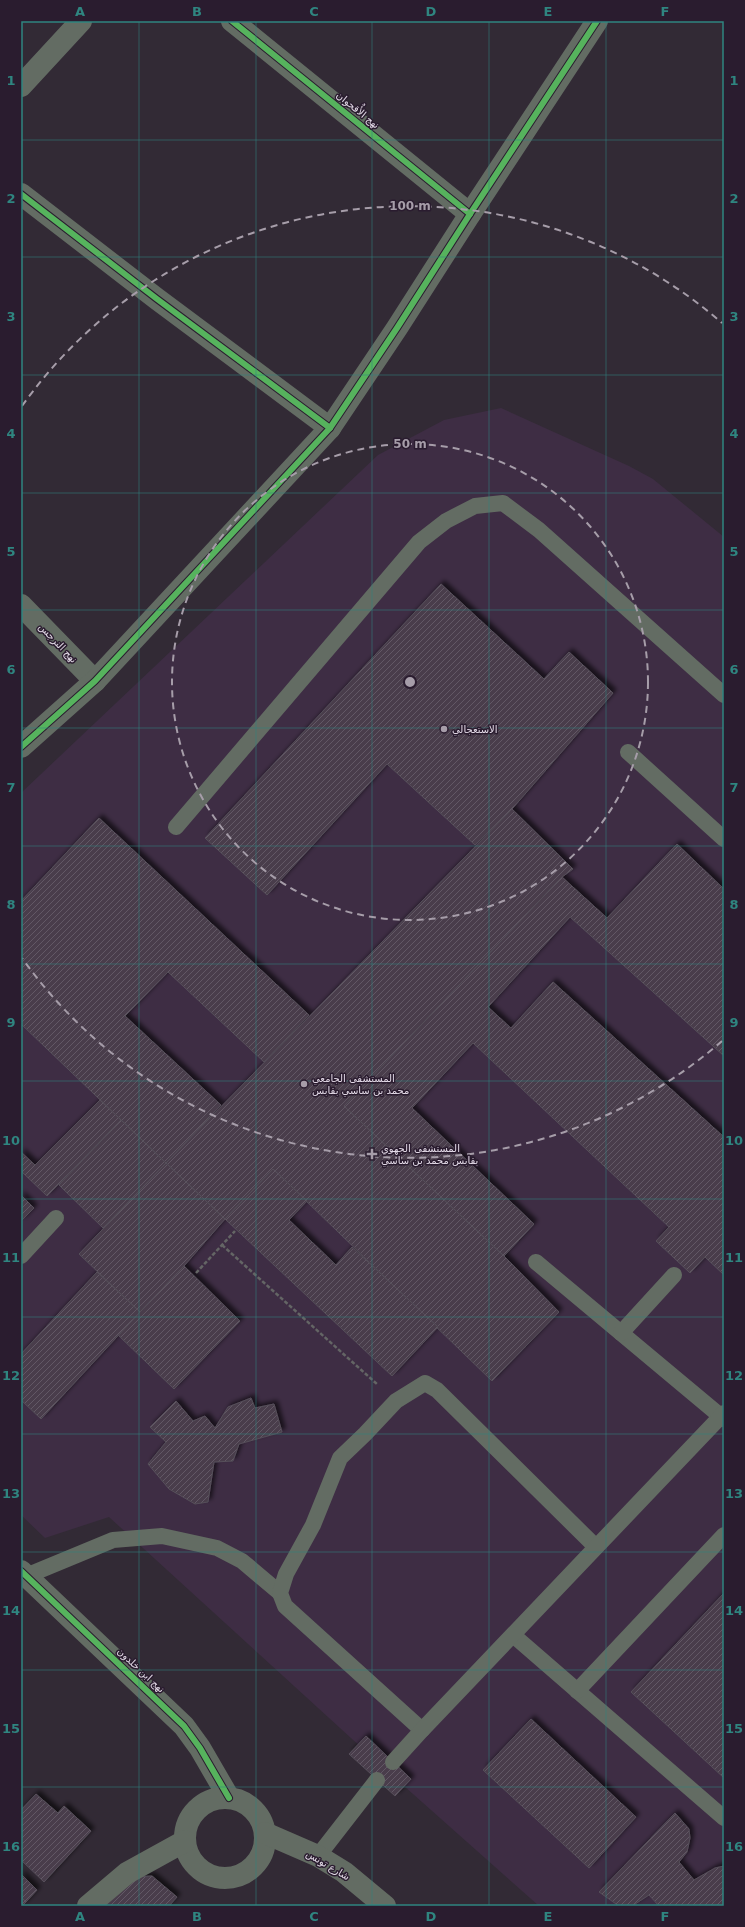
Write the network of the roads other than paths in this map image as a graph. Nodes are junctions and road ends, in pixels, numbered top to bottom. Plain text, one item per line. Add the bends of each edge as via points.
1 (81, 21) edge
2 (232, 21) edge
3 (598, 21) edge
4 (21, 86) edge
5 (21, 194) edge
6 (470, 214) junction
7 (330, 428) junction
8 (21, 606) edge
9 (95, 681) junction
10 (724, 695) edge
11 (21, 747) edge
12 (628, 752) dead end
13 (176, 827) dead end
14 (724, 839) edge
15 (56, 1218) dead end
16 (21, 1256) edge
17 (536, 1262) dead end
18 (674, 1275) dead end
19 (621, 1333) junction
20 (723, 1416) edge
21 (724, 1535) edge
22 (596, 1547) junction
23 (24, 1573) edge
24 (280, 1593) junction
25 (513, 1635) junction
26 (577, 1691) junction
27 (422, 1730) junction
28 (393, 1762) dead end
29 (377, 1780) dead end
30 (229, 1798) junction
31 (724, 1818) edge
32 (265, 1833) junction
33 (185, 1841) junction
34 (318, 1856) junction
35 (88, 1906) edge
36 (385, 1906) edge

1 - 4 street
2 - 6 street, نهج الأُقحوان
3 - 6 street
5 - 7 street
6 - 7 street
7 - 9 street
8 - 9 street, نهج النرجس
9 - 11 street
10 - 13 lane via 539,530 503,502 475,506 446,521 419,542
12 - 14 lane
15 - 16 lane
17 - 19 lane
18 - 19 lane
19 - 20 lane
20 - 22 lane
21 - 26 lane
22 - 24 lane via 437,1390 425,1383 396,1401 340,1458 313,1525 286,1574
22 - 25 lane
23 - 24 lane via 113,1540 162,1536 216,1548 242,1561
23 - 30 street, نهج ابن خلدون via 184,1726
24 - 27 lane via 285,1606
25 - 26 lane
25 - 27 lane
26 - 31 lane
27 - 28 lane
29 - 34 lane
30 - 32 street via 242,1801 254,1809
30 - 33 street via 215,1799 203,1805 193,1815 187,1827
32 - 33 street via 264,1849 257,1863 245,1873 230,1878 214,1876 200,1868 190,1856
32 - 34 street, شارع تونس
33 - 35 street via 127,1873
34 - 36 street, شارع تونس via 344,1872

